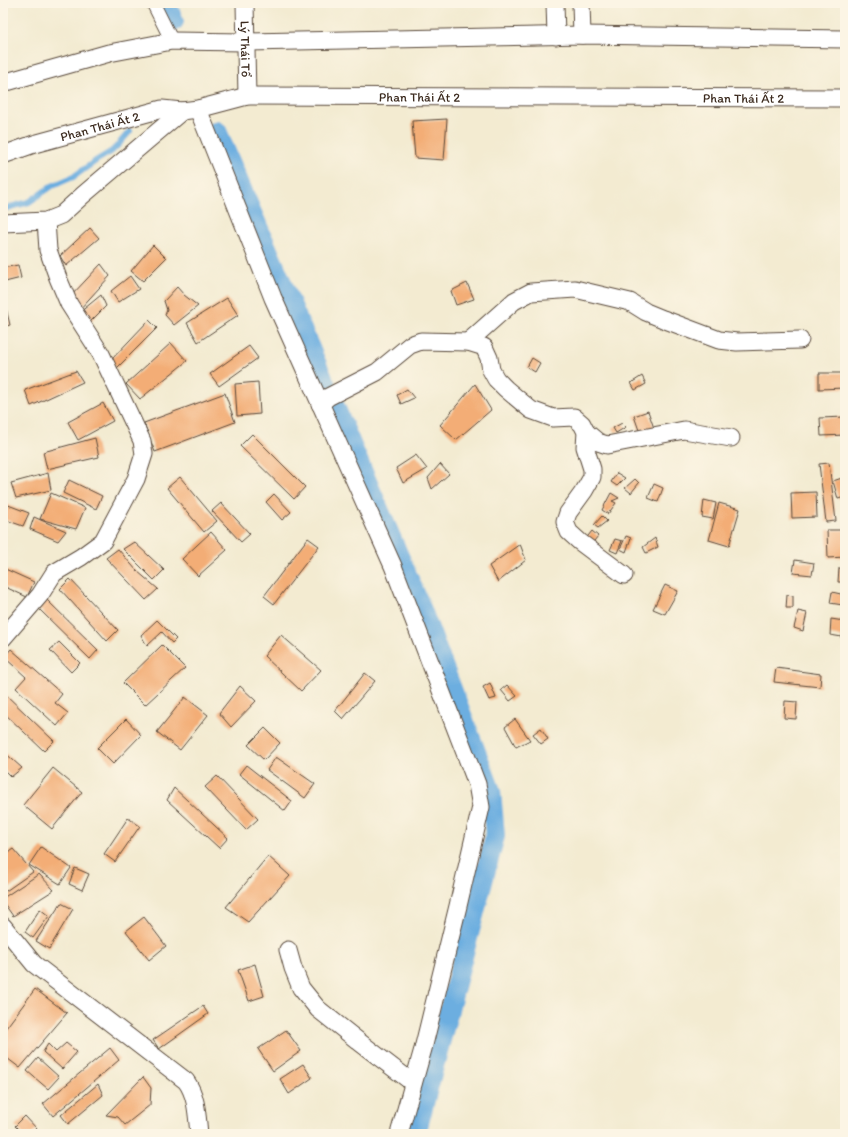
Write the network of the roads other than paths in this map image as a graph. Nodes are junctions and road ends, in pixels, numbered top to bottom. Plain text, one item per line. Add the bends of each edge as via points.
1 (153, 3) edge
2 (246, 3) edge
3 (555, 3) edge
4 (581, 3) edge
5 (582, 35) junction
6 (556, 36) junction
7 (845, 39) edge
8 (172, 41) junction
9 (246, 42) junction
10 (3, 83) edge
11 (247, 96) junction
12 (845, 98) edge
13 (190, 110) junction
14 (3, 155) edge
15 (46, 221) junction
16 (3, 223) edge
17 (800, 340) dead end
18 (468, 342) junction
19 (324, 401) junction
20 (586, 432) junction
21 (731, 438) dead end
22 (624, 575) dead end
23 (3, 638) edge
24 (3, 926) edge
25 (288, 950) dead end
26 (413, 1083) junction
27 (199, 1134) edge
28 (399, 1134) edge

1 - 8 street
2 - 9 street, Lý Thái Tổ
3 - 6 street
4 - 5 street
5 - 6 street
5 - 7 street
6 - 9 street
8 - 9 street
8 - 10 street via 110,53
9 - 11 street, Lý Thái Tổ
11 - 12 street, Phan Thái Ất 2
11 - 13 street, Phan Thái Ất 2
13 - 14 street, Phan Thái Ất 2 via 162,109
13 - 15 street via 61,215
13 - 19 street via 273,298
15 - 16 street
15 - 23 street via 48,250 58,278 69,304 101,354 142,441 144,454 136,479 103,541 54,573 40,595
17 - 18 street via 719,340 646,312 630,302 574,289 531,292 514,301
18 - 19 street via 421,341 410,345 377,372
18 - 20 street via 484,347 496,379 530,410 553,418 574,417
19 - 26 street via 477,784 481,807
20 - 21 street via 598,442 607,444 684,430
20 - 22 street via 585,447 592,477 568,513 565,522 580,542
24 - 27 street via 34,964 186,1082 197,1113
25 - 26 street via 301,988 318,1009
26 - 28 street

